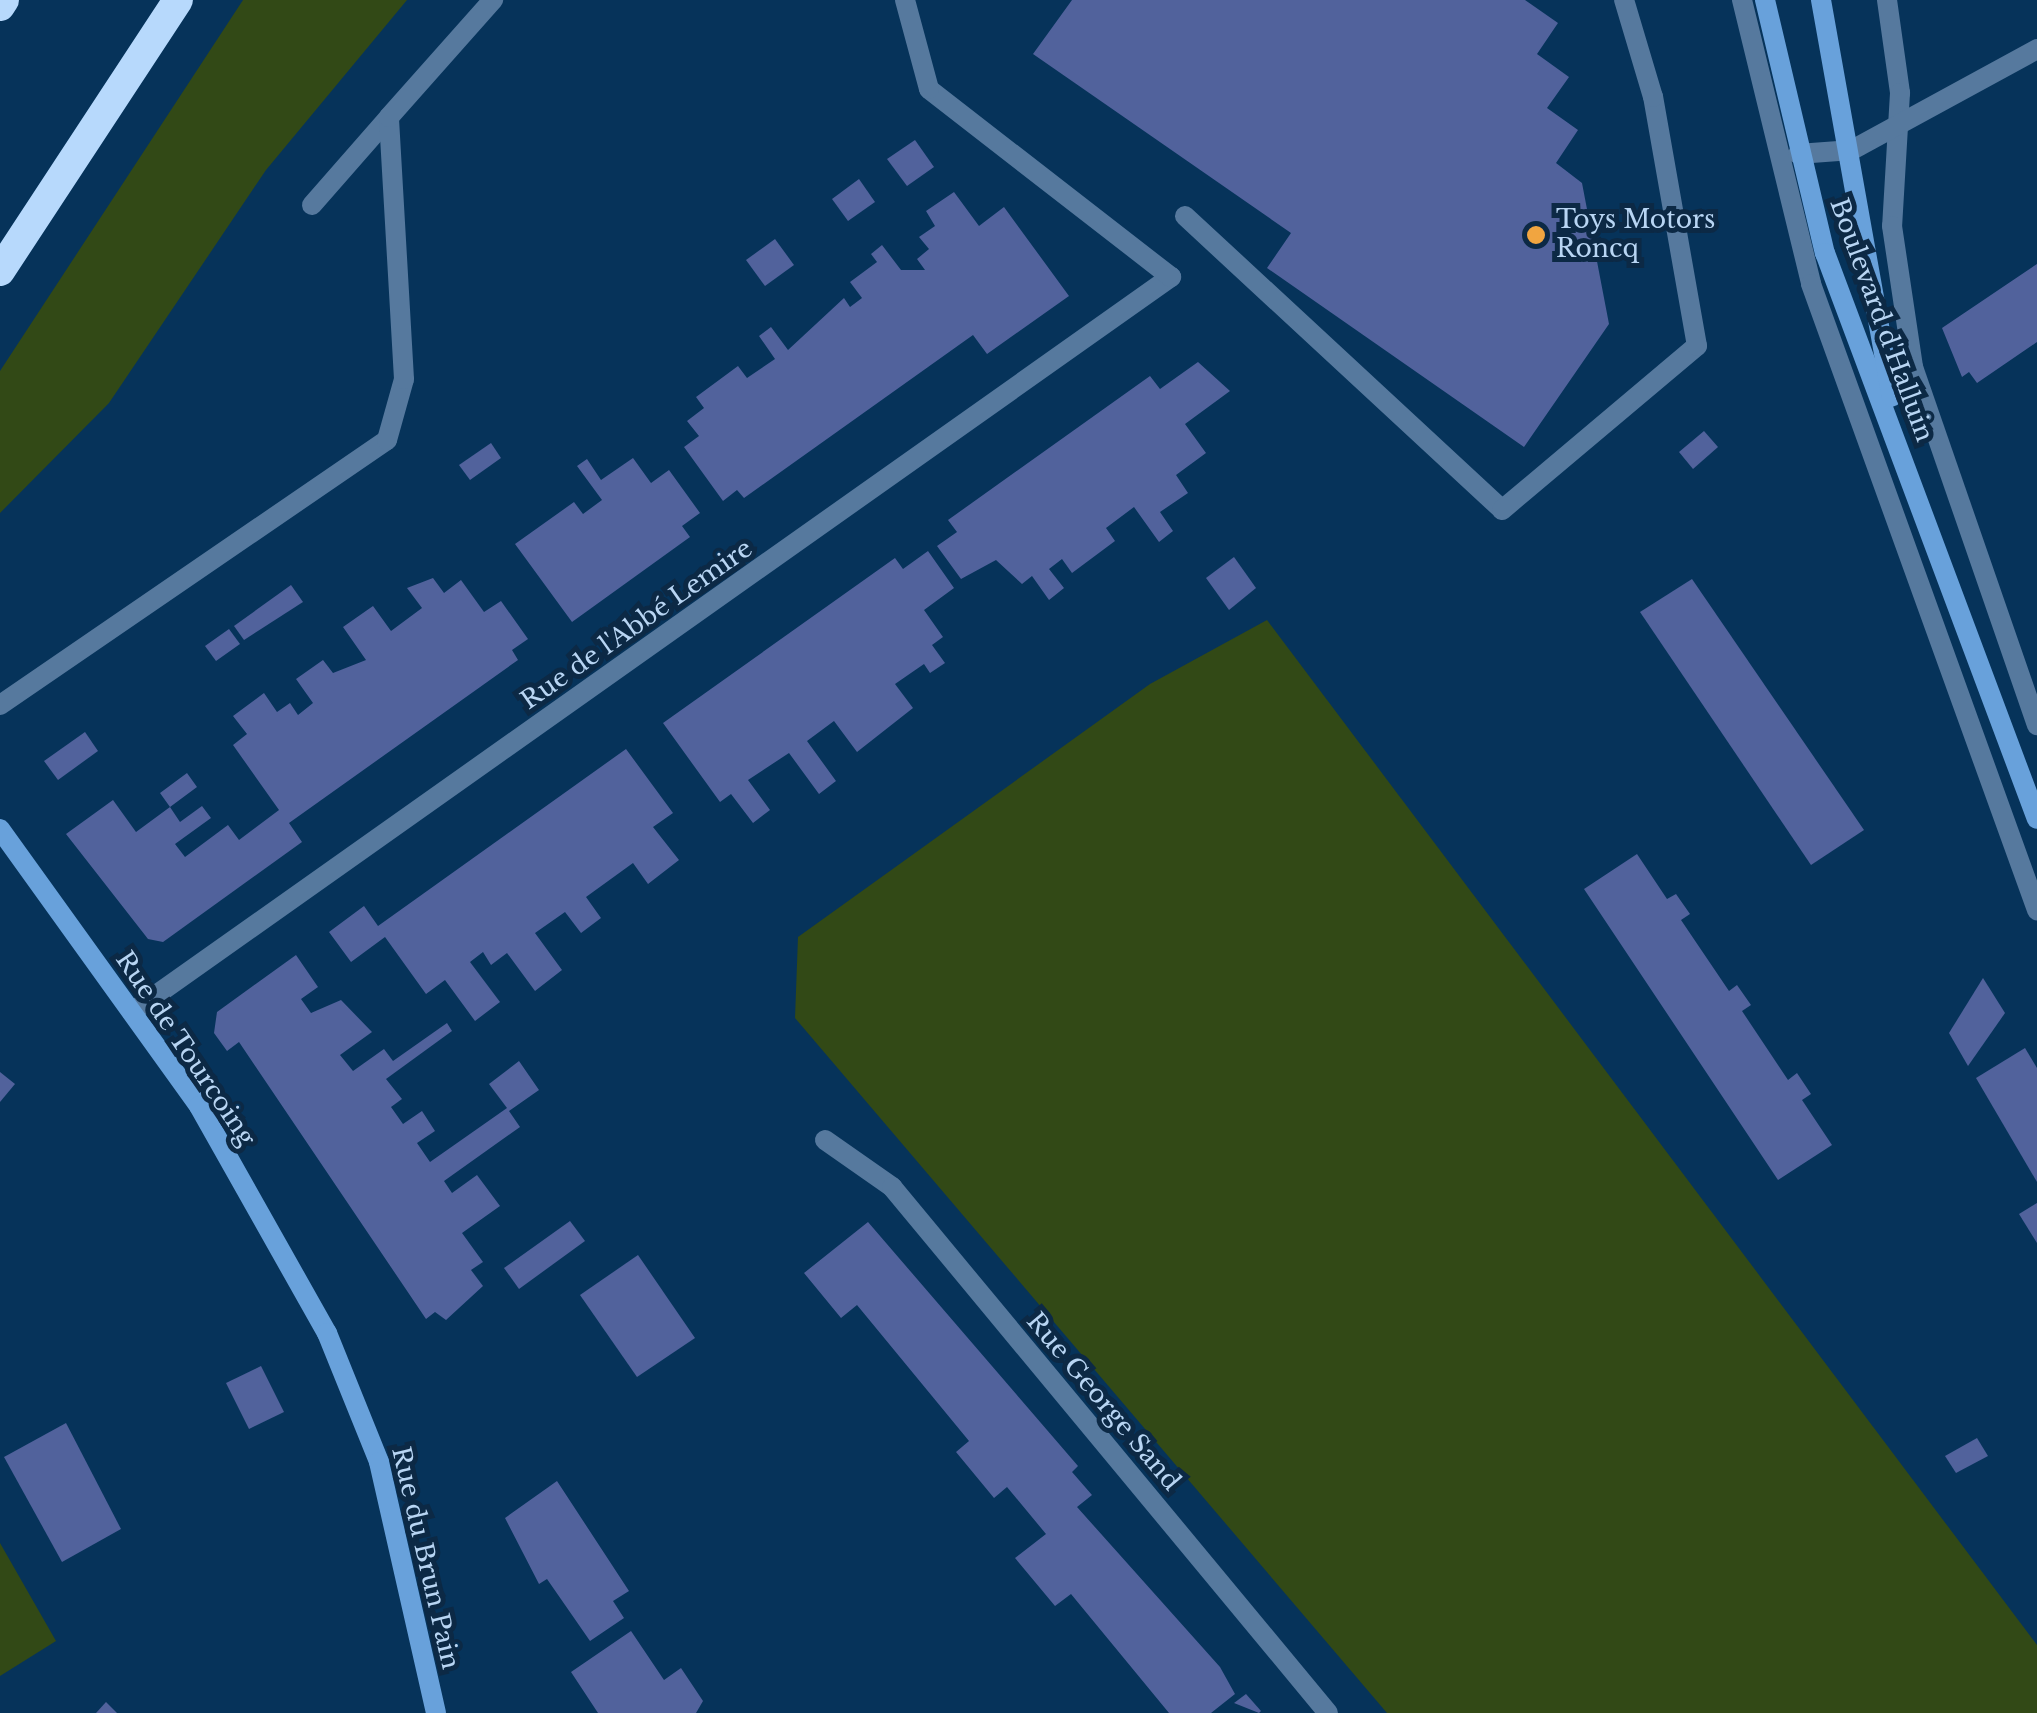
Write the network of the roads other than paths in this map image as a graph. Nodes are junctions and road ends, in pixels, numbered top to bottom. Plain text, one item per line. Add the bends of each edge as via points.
1 (178, 0) edge
2 (494, 0) edge
3 (905, 0) edge
4 (1624, 0) edge
5 (1742, 0) edge
6 (1765, 0) edge
7 (1821, 0) edge
8 (1887, 0) edge
9 (2037, 49) edge
10 (390, 117) junction
11 (1900, 125) junction
12 (1852, 150) junction
13 (1798, 154) junction
14 (312, 205) dead end
15 (1186, 216) dead end
16 (0, 272) edge
17 (1913, 480) junction
18 (0, 705) edge
19 (2037, 725) edge
20 (2037, 819) edge
21 (0, 830) edge
22 (2037, 910) edge
23 (132, 1012) junction
24 (825, 1140) dead end
25 (362, 1416) joint
26 (436, 1713) edge
27 (1328, 1713) edge

1 - 16 highway
2 - 10 street
3 - 23 street, Rue de l'Abbé Lemire via 929,89 1171,277
4 - 15 street via 1653,96 1697,346 1502,510
5 - 22 street via 1811,284
6 - 13 main road, Boulevard d'Halluin
7 - 12 main road, Boulevard d'Halluin
8 - 11 street
9 - 11 street
10 - 14 street
10 - 18 street via 404,379 388,440
11 - 12 street
11 - 19 street via 1892,226 1913,367
12 - 13 street
12 - 17 main road, Boulevard d'Halluin via 1881,354
13 - 17 main road, Boulevard d'Halluin via 1824,253
17 - 20 main road, Boulevard d'Halluin
21 - 23 main road, Rue de Tourcoing
23 - 25 main road, Rue de Tourcoing via 232,1163
24 - 27 street, Rue George Sand via 892,1187
25 - 26 main road, Rue du Brun Pain

